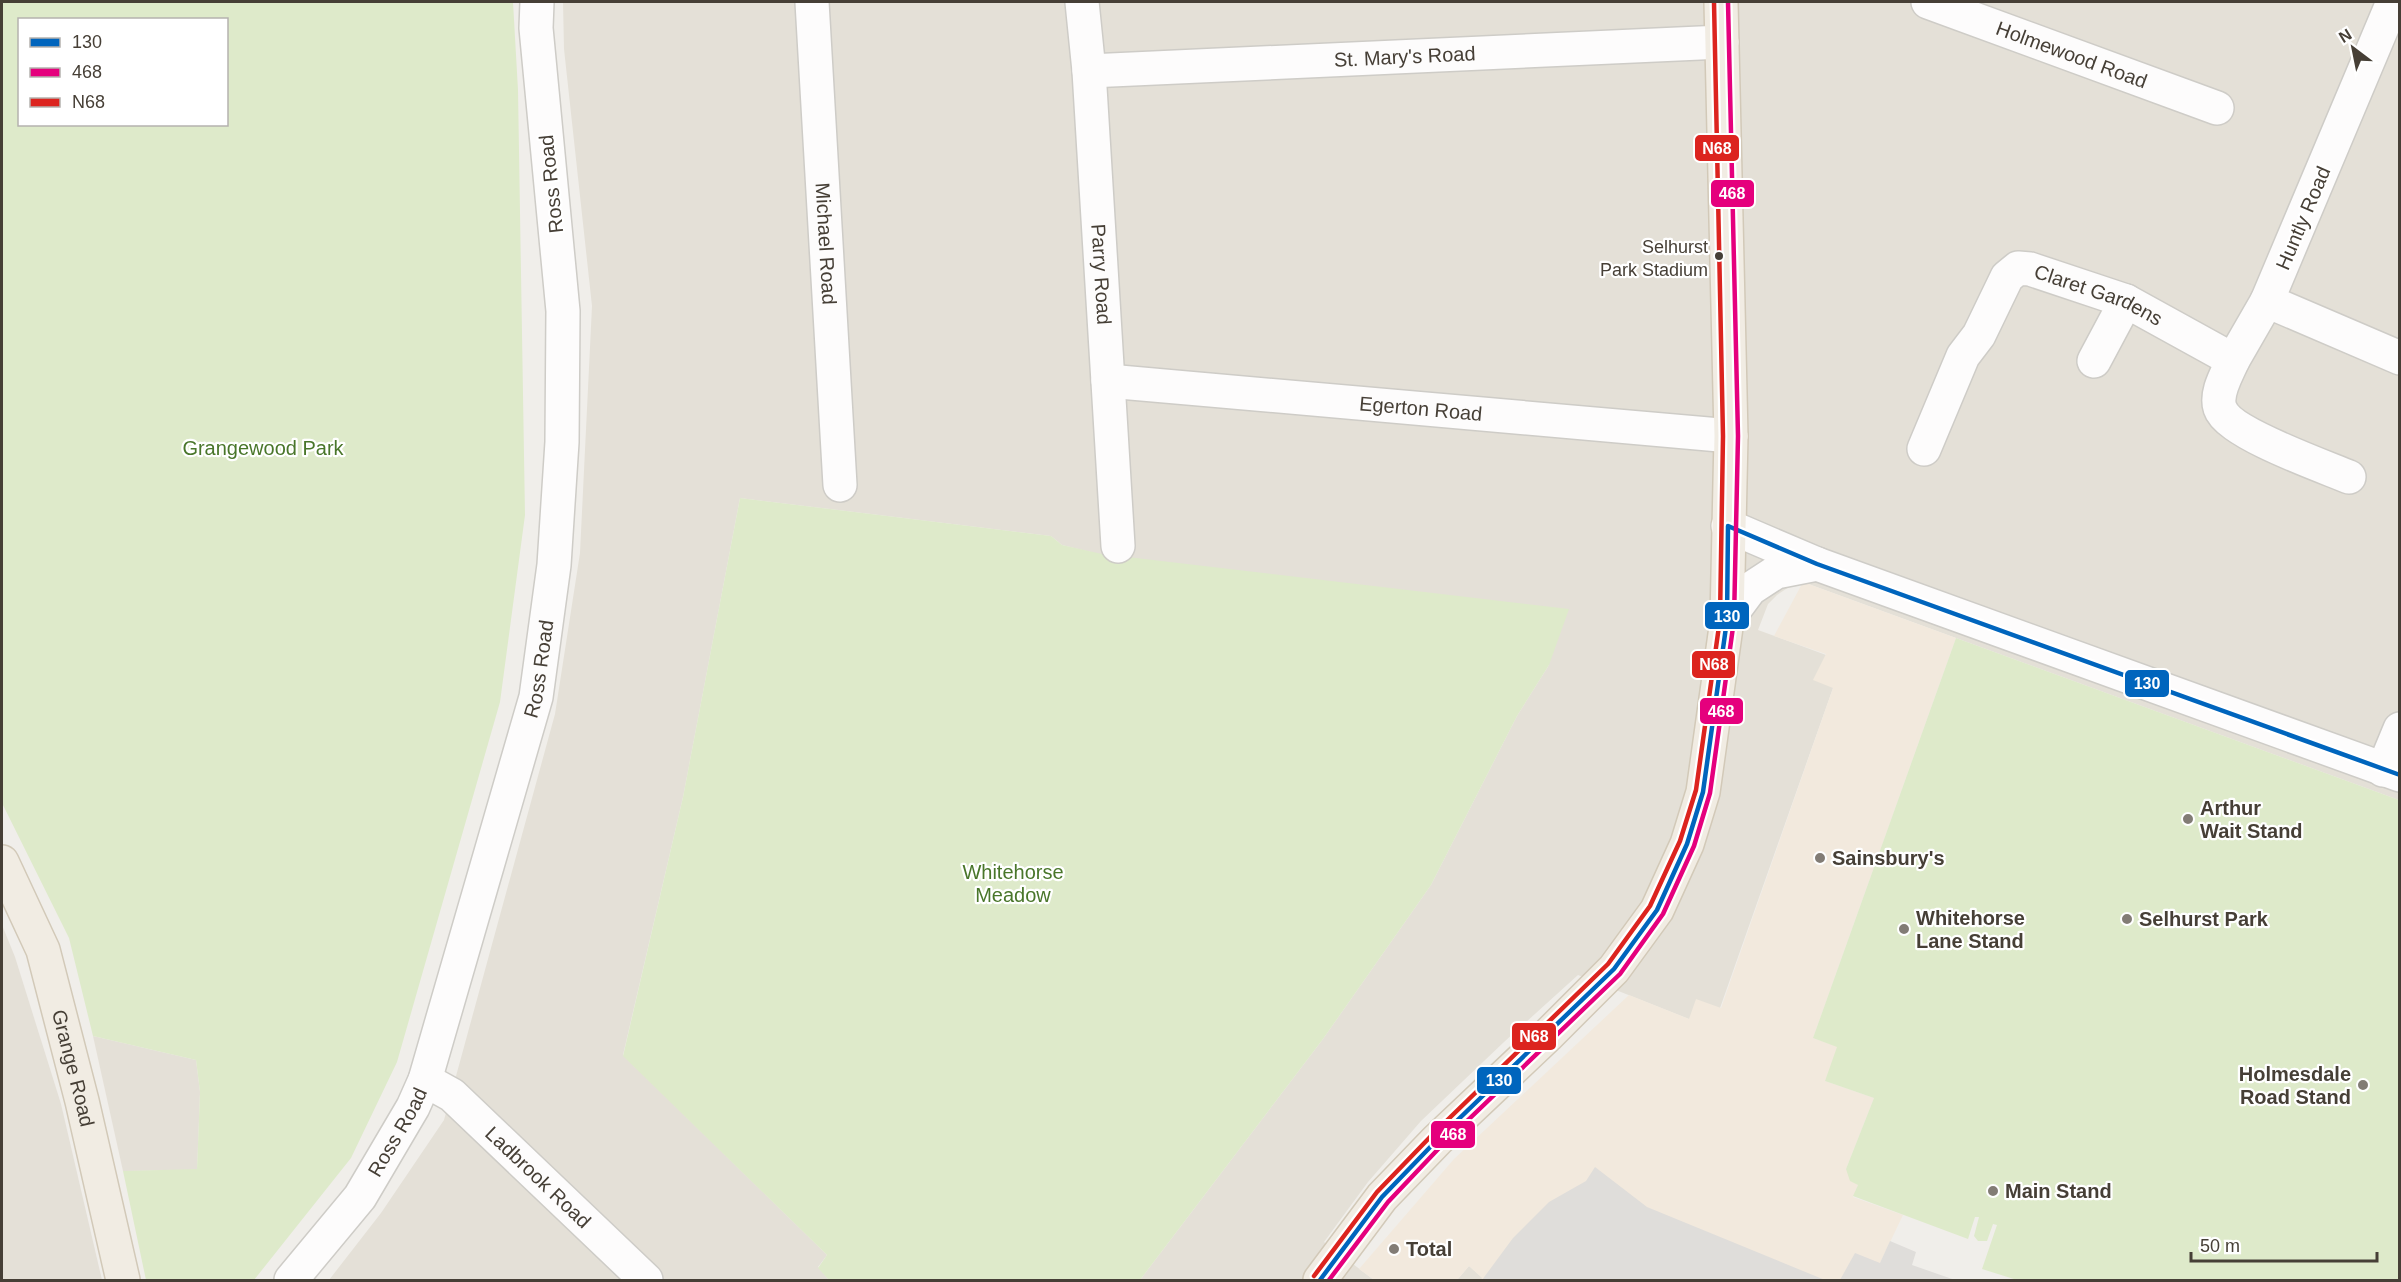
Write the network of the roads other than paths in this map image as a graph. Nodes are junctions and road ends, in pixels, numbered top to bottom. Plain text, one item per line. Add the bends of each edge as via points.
1 (537, 2) edge
2 (812, 2) edge
3 (1082, 2) edge
4 (1721, 2) edge
5 (1928, 2) edge
6 (2393, 2) edge
7 (1722, 42) junction
8 (1089, 71) junction
9 (2217, 108) dead end
10 (2126, 301) junction
11 (2267, 301) junction
12 (2400, 358) edge
13 (2233, 360) junction
14 (2094, 361) dead end
15 (1108, 381) junction
16 (1731, 436) junction
17 (1924, 449) dead end
18 (2349, 477) dead end
19 (840, 485) dead end
20 (1728, 526) junction
21 (1118, 546) dead end
22 (1817, 564) junction
23 (1727, 620) junction
24 (2400, 729) edge
25 (2392, 773) edge
26 (2, 862) edge
27 (425, 1080) junction
28 (123, 1281) edge
29 (291, 1281) edge
30 (646, 1281) edge
31 (1320, 1281) edge

1 - 27 street, Ross Road via 536,28 563,312 562,442 554,565 536,697
2 - 19 street, Michael Road
3 - 8 street, Parry Road
4 - 7 main road
5 - 9 street, Holmewood Road
6 - 11 street, Huntly Road
7 - 8 street, St. Mary's Road
7 - 16 main road
8 - 15 street, Parry Road
10 - 13 street, Claret Gardens
10 - 14 street
10 - 17 street, Claret Gardens via 2018,268 2007,277 1979,335 1962,356
11 - 12 street
11 - 13 street
13 - 18 street via 2219,392 2220,408 2228,420 2244,432
15 - 16 street, Egerton Road
15 - 21 street, Parry Road
16 - 20 main road
20 - 22 street
20 - 23 main road
22 - 23 street via 1776,572 1750,589
22 - 25 street
23 - 31 main road via 1703,792 1688,844 1657,910 1614,969 1382,1197
24 - 25 street
26 - 28 main road, Grange Road via 43,950
27 - 29 street, Ross Road via 360,1197
27 - 30 street, Ladbrook Road via 452,1095

